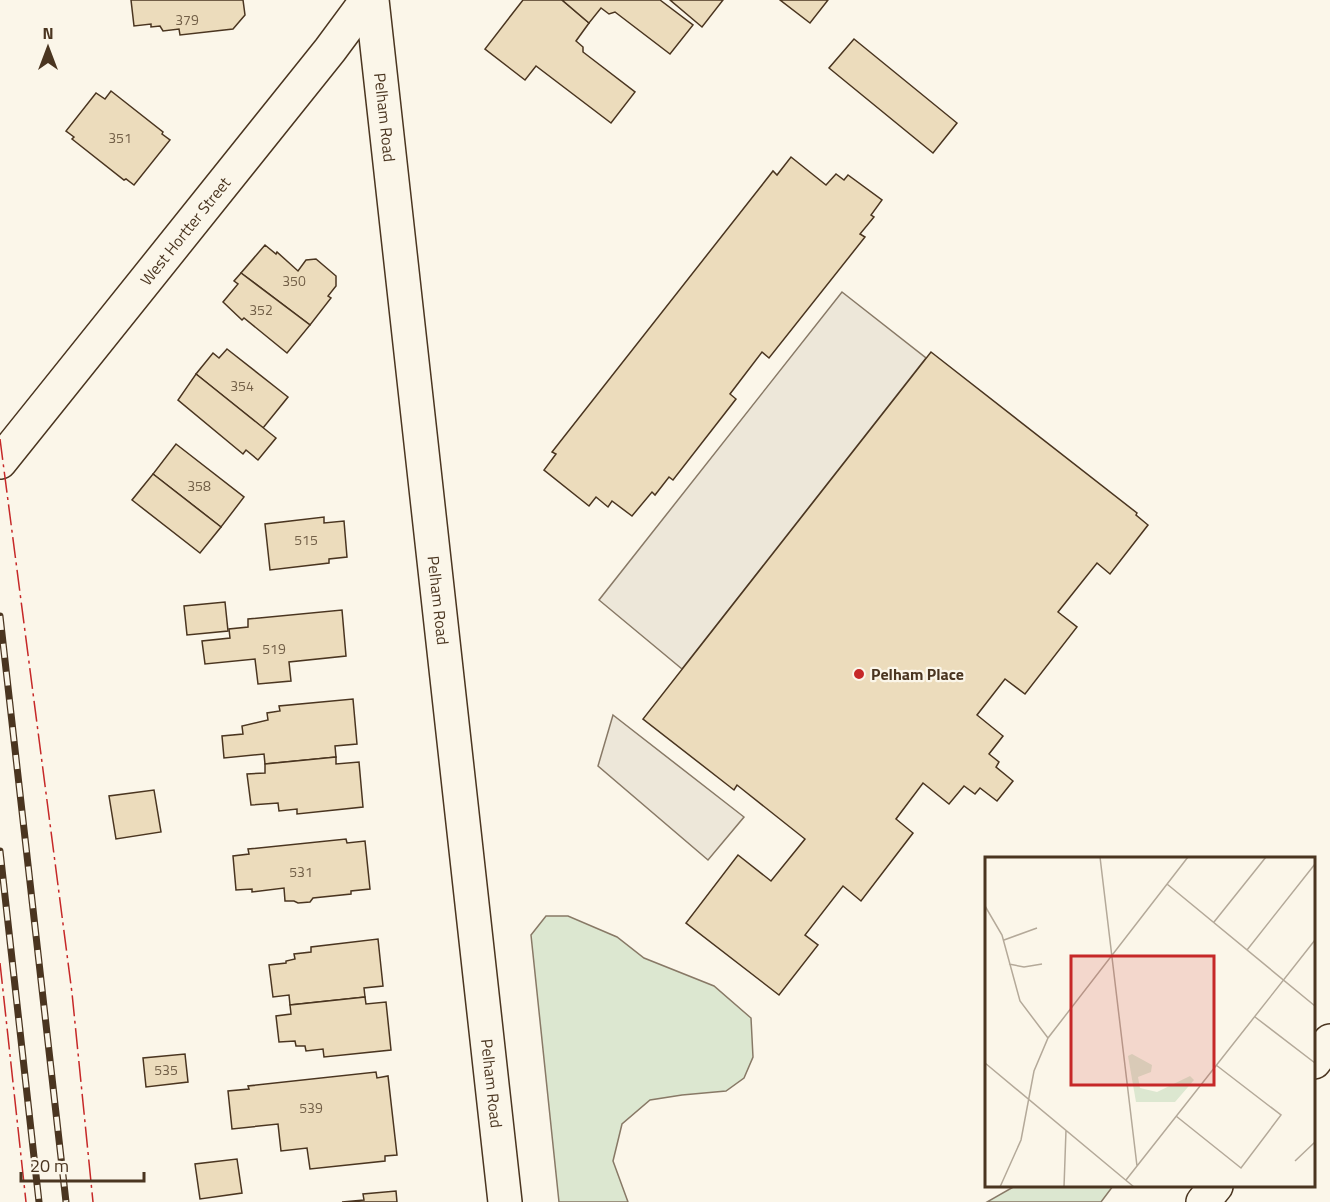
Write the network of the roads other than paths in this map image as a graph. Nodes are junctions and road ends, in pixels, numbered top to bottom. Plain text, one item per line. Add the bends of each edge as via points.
1 (367, 0) edge
2 (372, 0) edge
3 (0, 462) edge
4 (1330, 1041) edge
5 (1315, 1061) edge
6 (1214, 1187) edge
7 (505, 1202) edge
8 (1203, 1202) edge

1 - 3 street, West Hortter Street
2 - 7 street, Pelham Road
4 - 5 street
6 - 8 street

